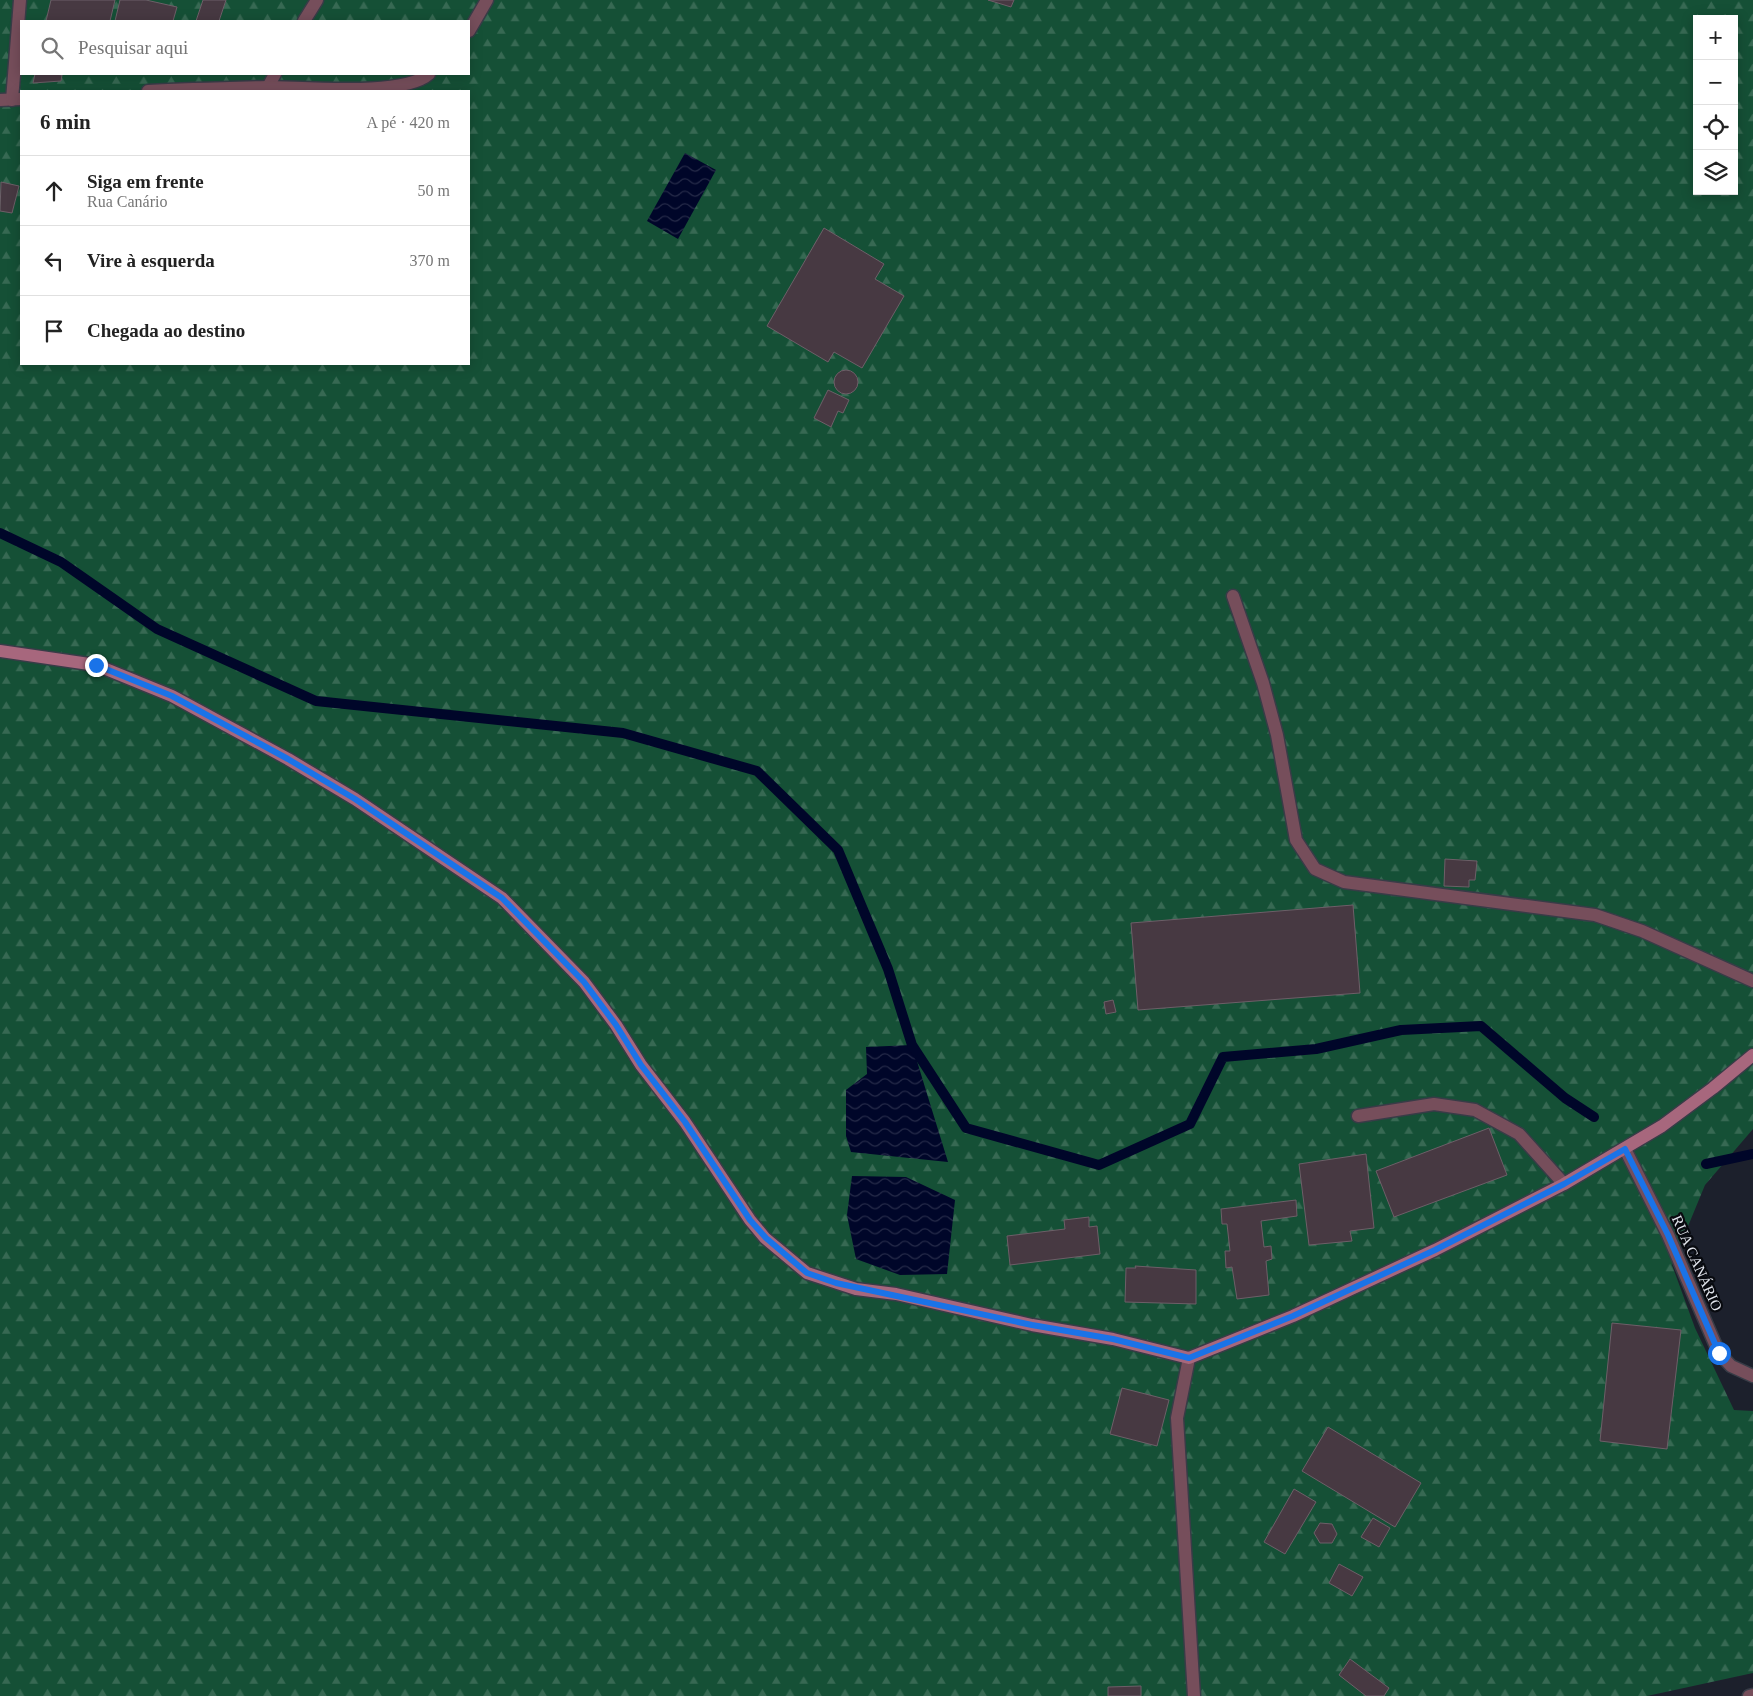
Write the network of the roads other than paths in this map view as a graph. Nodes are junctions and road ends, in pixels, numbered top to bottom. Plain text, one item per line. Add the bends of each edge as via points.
1 (20, 0) edge
2 (317, 0) edge
3 (487, 0) edge
4 (305, 20) edge
5 (470, 29) edge
6 (274, 75) edge
7 (426, 75) edge
8 (268, 88) junction
9 (188, 90) edge
10 (11, 100) edge
11 (1233, 596) dead end
12 (0, 651) edge
13 (1753, 981) edge
14 (1753, 1055) edge
15 (1358, 1116) dead end
16 (1625, 1149) junction
17 (1564, 1184) junction
18 (1189, 1358) junction
19 (1753, 1376) edge
20 (1753, 1695) edge
21 (1194, 1696) edge
22 (1749, 1696) edge

1 - 10 street
2 - 4 street
3 - 5 street
6 - 8 street
7 - 8 street via 404,84 379,88
8 - 9 street
11 - 13 street via 1263,683 1296,840 1316,869 1344,882 1594,916 1642,931
12 - 18 main road via 96,665 172,696 355,799 502,898 584,982 685,1122 750,1220 807,1273 856,1289 896,1294
14 - 16 main road via 1713,1088
15 - 17 street via 1434,1104 1475,1110 1519,1134
16 - 17 main road
16 - 19 street, RUA CANÁRIO via 1668,1235 1719,1353 1731,1366
17 - 18 main road via 1435,1250 1293,1316
18 - 21 street via 1177,1418
20 - 22 street

